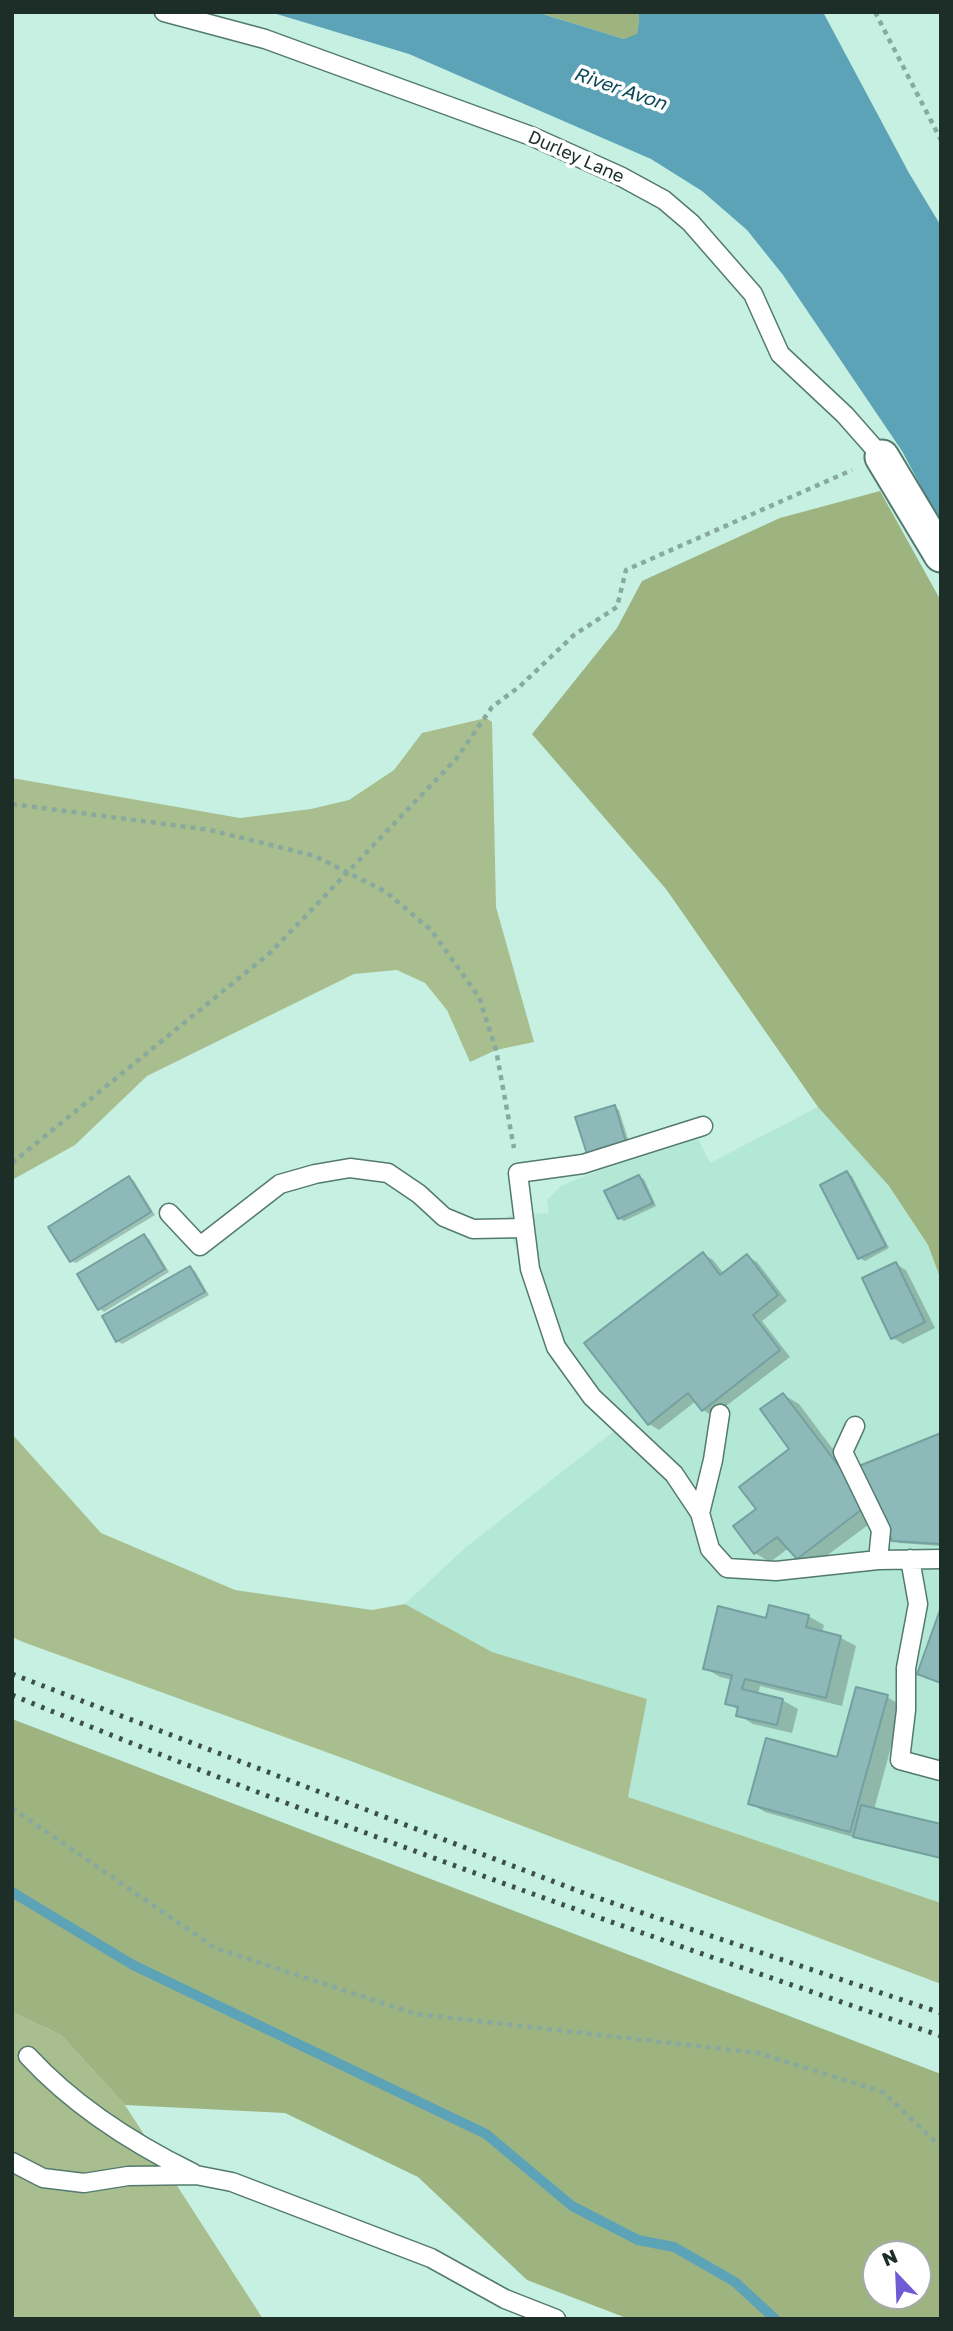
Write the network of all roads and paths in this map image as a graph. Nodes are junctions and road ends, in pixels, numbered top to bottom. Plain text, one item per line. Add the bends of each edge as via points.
1 (164, 12) edge
2 (875, 12) edge
3 (941, 140) edge
4 (882, 457) joint
5 (844, 474) dead end
6 (941, 555) edge
7 (12, 804) edge
8 (347, 873) junction
9 (702, 1126) dead end
10 (12, 1163) edge
11 (518, 1173) junction
12 (169, 1213) dead end
13 (525, 1228) junction
14 (720, 1414) dead end
15 (855, 1426) dead end
16 (699, 1513) junction
17 (910, 1559) junction
18 (941, 1559) edge
19 (878, 1560) junction
20 (941, 1771) edge
21 (12, 1808) edge
22 (27, 2056) dead end
23 (941, 2147) edge
24 (12, 2162) edge
25 (196, 2175) junction
26 (556, 2319) edge

1 - 4 lane, Durley Lane via 265,39 531,136 664,201 691,223 753,294 780,354
2 - 3 path
4 - 6 street
5 - 8 path via 626,570 617,607 574,635 492,707 457,758
7 - 8 path via 210,830 315,856
8 - 10 path via 271,952
8 - 11 path via 386,892 431,930 479,997 498,1061
9 - 11 lane via 583,1164
11 - 13 lane
12 - 13 lane via 200,1246 281,1184 350,1168 388,1173 444,1217 473,1229
13 - 16 lane via 530,1269 556,1348 592,1397 674,1475
14 - 16 lane
15 - 19 lane via 843,1452 881,1530
16 - 19 lane via 710,1549 727,1568 776,1571
17 - 18 lane
17 - 19 lane
17 - 20 lane via 918,1604 906,1668 900,1760
21 - 23 path via 215,1948 416,2014 758,2053 883,2092
22 - 25 lane via 103,2122
24 - 25 lane via 43,2178 84,2183 128,2176
25 - 26 lane via 232,2182 432,2258 505,2299

